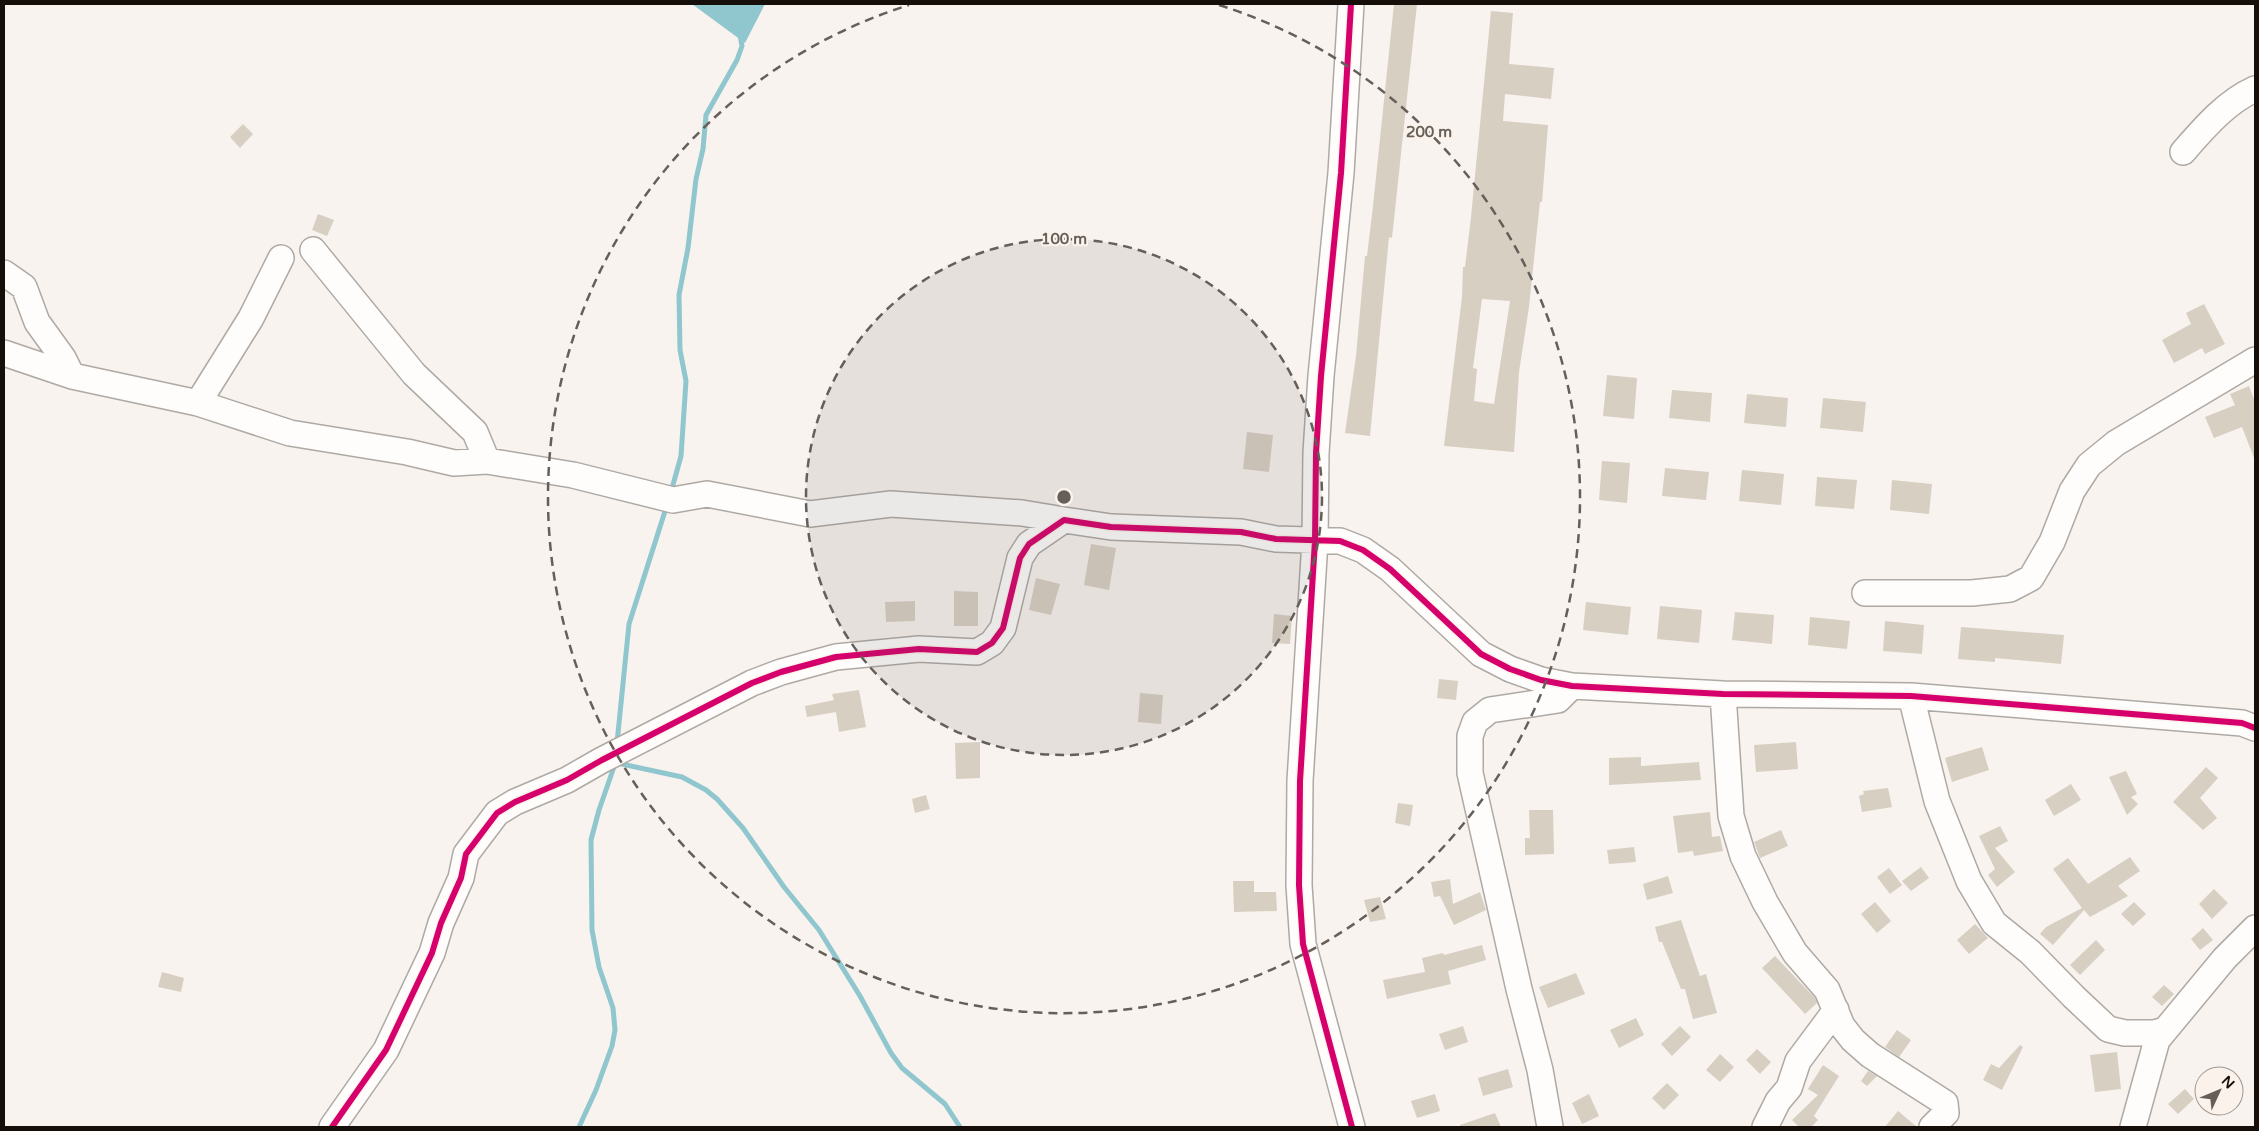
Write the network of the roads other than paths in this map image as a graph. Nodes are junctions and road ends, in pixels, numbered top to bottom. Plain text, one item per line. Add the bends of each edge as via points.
1 (1351, 4) edge
2 (2255, 89) edge
3 (2183, 152) dead end
4 (313, 250) dead end
5 (281, 258) dead end
6 (4, 273) edge
7 (4, 353) edge
8 (2255, 360) edge
9 (72, 376) junction
10 (198, 403) junction
11 (487, 461) junction
12 (1064, 520) junction
13 (1315, 541) junction
14 (1865, 592) dead end
15 (1572, 686) junction
16 (1723, 694) junction
17 (1911, 696) junction
18 (2251, 725) edge
19 (2255, 928) edge
20 (1836, 1010) junction
21 (2165, 1030) junction
22 (332, 1127) edge
23 (1352, 1127) edge
24 (1550, 1127) edge
25 (1765, 1127) edge
26 (1932, 1127) edge
27 (2133, 1127) edge

1 - 13 street via 1340,173 1320,376
2 - 3 street via 2209,121
4 - 11 street via 414,374 475,432
5 - 10 street via 251,318
6 - 9 street via 24,286 38,322
7 - 9 street
8 - 14 street via 2116,443 2089,465 2072,491 2052,542 2031,578 2010,589 1972,593
9 - 10 street
10 - 11 street via 290,433 454,463
11 - 12 street via 573,475 673,500 707,494 810,514 891,504 1022,513
12 - 13 street via 1111,527 1241,532 1276,539
12 - 22 street via 1029,544 1020,558 1003,628 992,643 977,652 919,649 836,657 782,672 752,683 497,813 466,854 461,878 441,923 432,954 386,1050
13 - 15 street via 1340,541 1363,550 1390,569 1481,654 1541,680
13 - 23 street via 1300,782 1299,885 1303,944
15 - 16 street
15 - 24 street via 1558,700 1490,710 1475,722 1470,736 1470,773 1540,1070
16 - 17 street
16 - 20 street via 1731,816 1743,856 1790,944 1827,990
17 - 18 street
17 - 21 street via 1937,801 1969,881 1994,923 2030,952 2108,1028 2125,1033
19 - 21 street via 2225,958
20 - 25 street via 1798,1061 1788,1088
20 - 26 street via 1842,1026 1870,1055 1945,1103 1946,1113
21 - 27 street via 2157,1040

